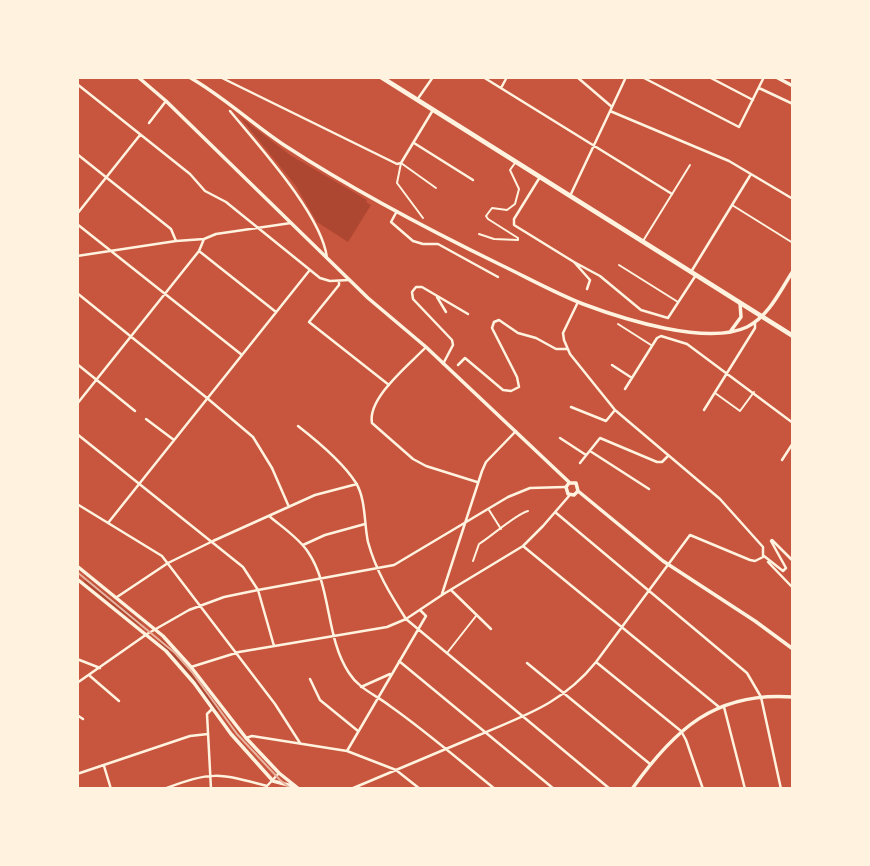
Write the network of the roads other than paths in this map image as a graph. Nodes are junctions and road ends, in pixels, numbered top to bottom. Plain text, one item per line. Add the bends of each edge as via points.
1 (138, 77) edge
2 (189, 77) edge
3 (220, 77) edge
4 (381, 77) edge
5 (433, 77) edge
6 (483, 77) edge
7 (508, 77) edge
8 (577, 77) edge
9 (626, 77) edge
10 (642, 77) edge
11 (709, 77) edge
12 (764, 77) edge
13 (776, 77) edge
14 (77, 84) edge
15 (793, 86) edge
16 (500, 88) junction
17 (759, 88) junction
18 (417, 100) junction
19 (753, 100) junction
20 (166, 101) junction
21 (793, 104) edge
22 (611, 109) junction
23 (433, 110) junction
24 (230, 111) dead end
25 (149, 123) dead end
26 (140, 135) junction
27 (413, 143) junction
28 (594, 145) junction
29 (77, 154) edge
30 (516, 162) junction
31 (401, 163) junction
32 (690, 165) dead end
33 (751, 174) junction
34 (106, 177) junction
35 (540, 177) junction
36 (473, 180) dead end
37 (436, 187) dead end
38 (671, 194) junction
39 (570, 196) junction
40 (793, 199) edge
41 (732, 205) junction
42 (397, 211) junction
43 (77, 214) edge
44 (423, 218) dead end
45 (291, 223) junction
46 (77, 224) edge
47 (258, 229) junction
48 (479, 234) dead end
49 (204, 239) junction
50 (176, 241) junction
51 (643, 242) junction
52 (793, 243) edge
53 (199, 251) junction
54 (112, 252) junction
55 (77, 256) edge
56 (327, 258) junction
57 (574, 262) junction
58 (619, 265) dead end
59 (310, 270) junction
60 (793, 271) edge
61 (693, 274) junction
62 (498, 277) dead end
63 (349, 280) junction
64 (339, 281) junction
65 (587, 289) dead end
66 (77, 293) edge
67 (164, 294) junction
68 (435, 294) junction
69 (578, 302) junction
70 (679, 303) junction
71 (740, 303) junction
72 (276, 312) junction
73 (446, 312) dead end
74 (468, 314) dead end
75 (763, 317) junction
76 (755, 323) junction
77 (618, 324) dead end
78 (728, 333) junction
79 (131, 336) junction
80 (793, 336) edge
81 (652, 345) junction
82 (426, 348) junction
83 (567, 348) junction
84 (242, 355) junction
85 (77, 364) edge
86 (443, 364) junction
87 (458, 365) dead end
88 (612, 365) dead end
89 (728, 373) junction
90 (632, 378) junction
91 (97, 380) junction
92 (389, 385) junction
93 (625, 389) dead end
94 (754, 392) junction
95 (715, 393) junction
96 (208, 398) junction
97 (77, 404) edge
98 (571, 407) dead end
99 (615, 410) junction
100 (704, 410) dead end
101 (135, 411) dead end
102 (146, 419) dead end
103 (793, 423) edge
104 (298, 426) dead end
105 (516, 431) junction
106 (77, 433) edge
107 (560, 438) dead end
108 (174, 440) junction
109 (793, 445) edge
110 (589, 451) junction
111 (586, 455) junction
112 (668, 456) junction
113 (782, 460) dead end
114 (580, 463) dead end
115 (477, 482) junction
116 (570, 482) junction
117 (139, 483) junction
118 (357, 484) junction
119 (566, 487) junction
120 (649, 489) dead end
121 (578, 491) junction
122 (570, 495) junction
123 (77, 503) edge
124 (289, 507) junction
125 (488, 508) junction
126 (528, 511) dead end
127 (555, 512) junction
128 (269, 516) junction
129 (108, 523) junction
130 (464, 523) junction
131 (365, 524) junction
132 (501, 530) junction
133 (213, 541) junction
134 (303, 545) junction
135 (523, 546) junction
136 (763, 556) junction
137 (473, 561) dead end
138 (793, 561) edge
139 (168, 563) junction
140 (668, 564) junction
141 (77, 566) edge
142 (377, 569) junction
143 (77, 579) edge
144 (319, 579) junction
145 (793, 588) edge
146 (258, 590) junction
147 (452, 590) junction
148 (648, 590) junction
149 (442, 595) junction
150 (116, 598) junction
151 (200, 606) junction
152 (420, 610) junction
153 (478, 614) junction
154 (406, 619) junction
155 (622, 626) junction
156 (491, 628) dead end
157 (155, 629) junction
158 (417, 630) junction
159 (146, 634) junction
160 (334, 636) junction
161 (274, 646) junction
162 (793, 649) edge
163 (236, 653) junction
164 (446, 654) junction
165 (77, 659) edge
166 (399, 661) junction
167 (596, 662) junction
168 (527, 663) dead end
169 (191, 667) junction
170 (100, 668) junction
171 (392, 672) junction
172 (90, 676) junction
173 (310, 679) dead end
174 (77, 684) edge
175 (360, 687) junction
176 (565, 694) junction
177 (761, 697) junction
178 (793, 697) edge
179 (378, 698) junction
180 (119, 701) dead end
181 (722, 707) junction
182 (212, 709) junction
183 (77, 715) edge
184 (523, 717) junction
185 (83, 719) dead end
186 (358, 731) junction
187 (681, 731) junction
188 (485, 732) junction
189 (208, 734) junction
190 (246, 738) junction
191 (300, 743) junction
192 (446, 749) junction
193 (347, 751) junction
194 (650, 764) junction
195 (104, 766) junction
196 (396, 770) junction
197 (77, 774) edge
198 (210, 774) junction
199 (279, 774) junction
200 (273, 781) junction
201 (297, 788) edge
202 (111, 789) edge
203 (164, 789) edge
204 (211, 789) edge
205 (351, 789) edge
206 (421, 789) edge
207 (495, 789) edge
208 (554, 789) edge
209 (610, 789) edge
210 (632, 789) edge
211 (703, 789) edge
212 (745, 789) edge
213 (781, 789) edge

1 - 20 street
2 - 42 street via 296,153
3 - 31 street
4 - 18 main road
5 - 18 street
6 - 16 street
7 - 16 street
8 - 22 street
9 - 22 street
10 - 19 street via 739,127
11 - 19 street
12 - 17 street
13 - 15 street
14 - 26 street
16 - 28 street
17 - 19 street
17 - 21 street
18 - 23 main road
20 - 25 street
20 - 45 street
22 - 28 street
22 - 33 street
23 - 27 street
23 - 30 main road
24 - 56 street via 293,189 326,245
26 - 34 street
26 - 47 street
27 - 31 street
27 - 36 street
28 - 38 street
28 - 39 street
29 - 34 street
30 - 35 main road
30 - 48 lane via 510,170 519,189 516,204 507,210 489,209 486,216 518,240
31 - 37 lane
31 - 44 lane via 397,183
32 - 38 lane
33 - 40 street
33 - 41 street
34 - 43 street
34 - 50 street via 171,229
35 - 39 main road
35 - 57 street via 514,225
38 - 51 lane
39 - 51 main road
41 - 52 lane
41 - 61 street
42 - 62 street via 391,222 410,239 438,244
42 - 69 street
45 - 47 street
45 - 56 street
46 - 54 street
47 - 49 street
47 - 59 street
49 - 50 street
49 - 53 street
50 - 54 street
51 - 61 main road
53 - 67 street
53 - 72 street
54 - 55 street
54 - 67 street
56 - 63 street
57 - 65 street via 590,280
57 - 70 street via 600,276 641,310 668,318
58 - 70 lane
59 - 64 street via 320,278
59 - 72 street
60 - 75 street
61 - 70 street
61 - 71 main road
63 - 64 street
63 - 82 street
64 - 92 street via 309,322
66 - 79 street
67 - 79 street
67 - 84 street
68 - 73 street
68 - 74 street
68 - 86 street via 418,286 411,295 451,338 453,345
69 - 78 street via 692,333
69 - 83 street via 564,328
71 - 75 main road
71 - 78 street via 739,321
72 - 84 street
75 - 76 street
75 - 80 main road
76 - 78 street
76 - 89 street
77 - 81 lane
79 - 91 street
79 - 96 street
81 - 89 street via 661,336 681,341
81 - 90 street
82 - 86 street
82 - 92 street
83 - 87 street via 556,349 498,320 492,328 519,387 503,390 465,358
83 - 99 street
84 - 96 street
85 - 91 street
86 - 105 street
88 - 90 street
89 - 94 street
89 - 95 street
90 - 93 street
91 - 97 street
91 - 101 street
92 - 115 street via 374,408 372,423 413,459
94 - 95 lane via 740,411
94 - 103 street
95 - 100 street
96 - 108 street
96 - 124 street via 253,437
98 - 99 street via 606,421
99 - 112 street
102 - 108 street
104 - 118 street
105 - 115 street via 486,462
105 - 116 street
106 - 117 street
107 - 111 street
108 - 117 street
109 - 113 street
110 - 111 street
110 - 112 street via 600,438 657,462
110 - 120 street
111 - 114 street
112 - 136 street via 720,499 762,547
115 - 130 street
116 - 119 street
116 - 121 street via 576,483
117 - 129 street
117 - 133 street
118 - 124 street
118 - 131 street
119 - 122 street
119 - 125 street via 530,488
121 - 122 street
121 - 140 street
122 - 127 street
123 - 129 street
124 - 128 street
125 - 130 street
125 - 132 lane
126 - 132 lane
127 - 135 street
127 - 148 street
128 - 133 street
128 - 134 street
129 - 139 street via 152,548
130 - 142 street via 408,558
130 - 149 street
131 - 134 street
131 - 142 street
132 - 137 lane via 479,544
133 - 139 street
133 - 146 street via 243,567
134 - 144 street
135 - 147 street
135 - 155 street
136 - 138 street via 785,570 772,540
136 - 140 street via 750,560 690,535
136 - 145 street
139 - 150 street
139 - 151 street
140 - 148 street
140 - 162 street
141 - 150 street
142 - 144 street
142 - 154 street
143 - 159 street
144 - 146 street
144 - 160 street
146 - 151 street
146 - 161 street
147 - 149 street
147 - 153 street
148 - 155 street
148 - 177 street via 747,673
149 - 152 street
150 - 157 street
151 - 157 street
151 - 163 street
152 - 154 street
152 - 158 street via 426,617
153 - 156 street
153 - 164 lane
154 - 158 street
154 - 160 street
155 - 167 street
155 - 181 street
157 - 159 street
157 - 169 street
158 - 164 street
158 - 166 street
159 - 170 street
159 - 182 street via 175,660
160 - 161 street
160 - 175 street via 343,663
161 - 163 street
163 - 169 street
163 - 191 street
164 - 184 street
165 - 170 street
166 - 171 street
166 - 188 street
167 - 176 street
167 - 187 street
168 - 176 street
169 - 190 street
170 - 172 street
171 - 175 street
171 - 179 street
172 - 174 street
172 - 180 street
173 - 186 street via 320,700
175 - 179 street
176 - 184 street
176 - 194 street
177 - 178 street
177 - 181 street
177 - 213 street
179 - 186 street
179 - 192 street
181 - 187 street
181 - 212 street
182 - 189 street via 207,714
182 - 200 street
183 - 185 street
184 - 188 street
184 - 209 street
186 - 193 street
187 - 194 street
187 - 211 street
188 - 192 street
188 - 208 street
189 - 195 street
189 - 198 street
190 - 191 street
190 - 199 street
191 - 193 street
192 - 196 street
192 - 207 street
193 - 196 street
194 - 210 street
195 - 197 street
195 - 202 street
196 - 205 street
196 - 206 street
198 - 200 street via 267,786
198 - 203 street
198 - 204 street
199 - 200 street
199 - 201 street
200 - 201 street

